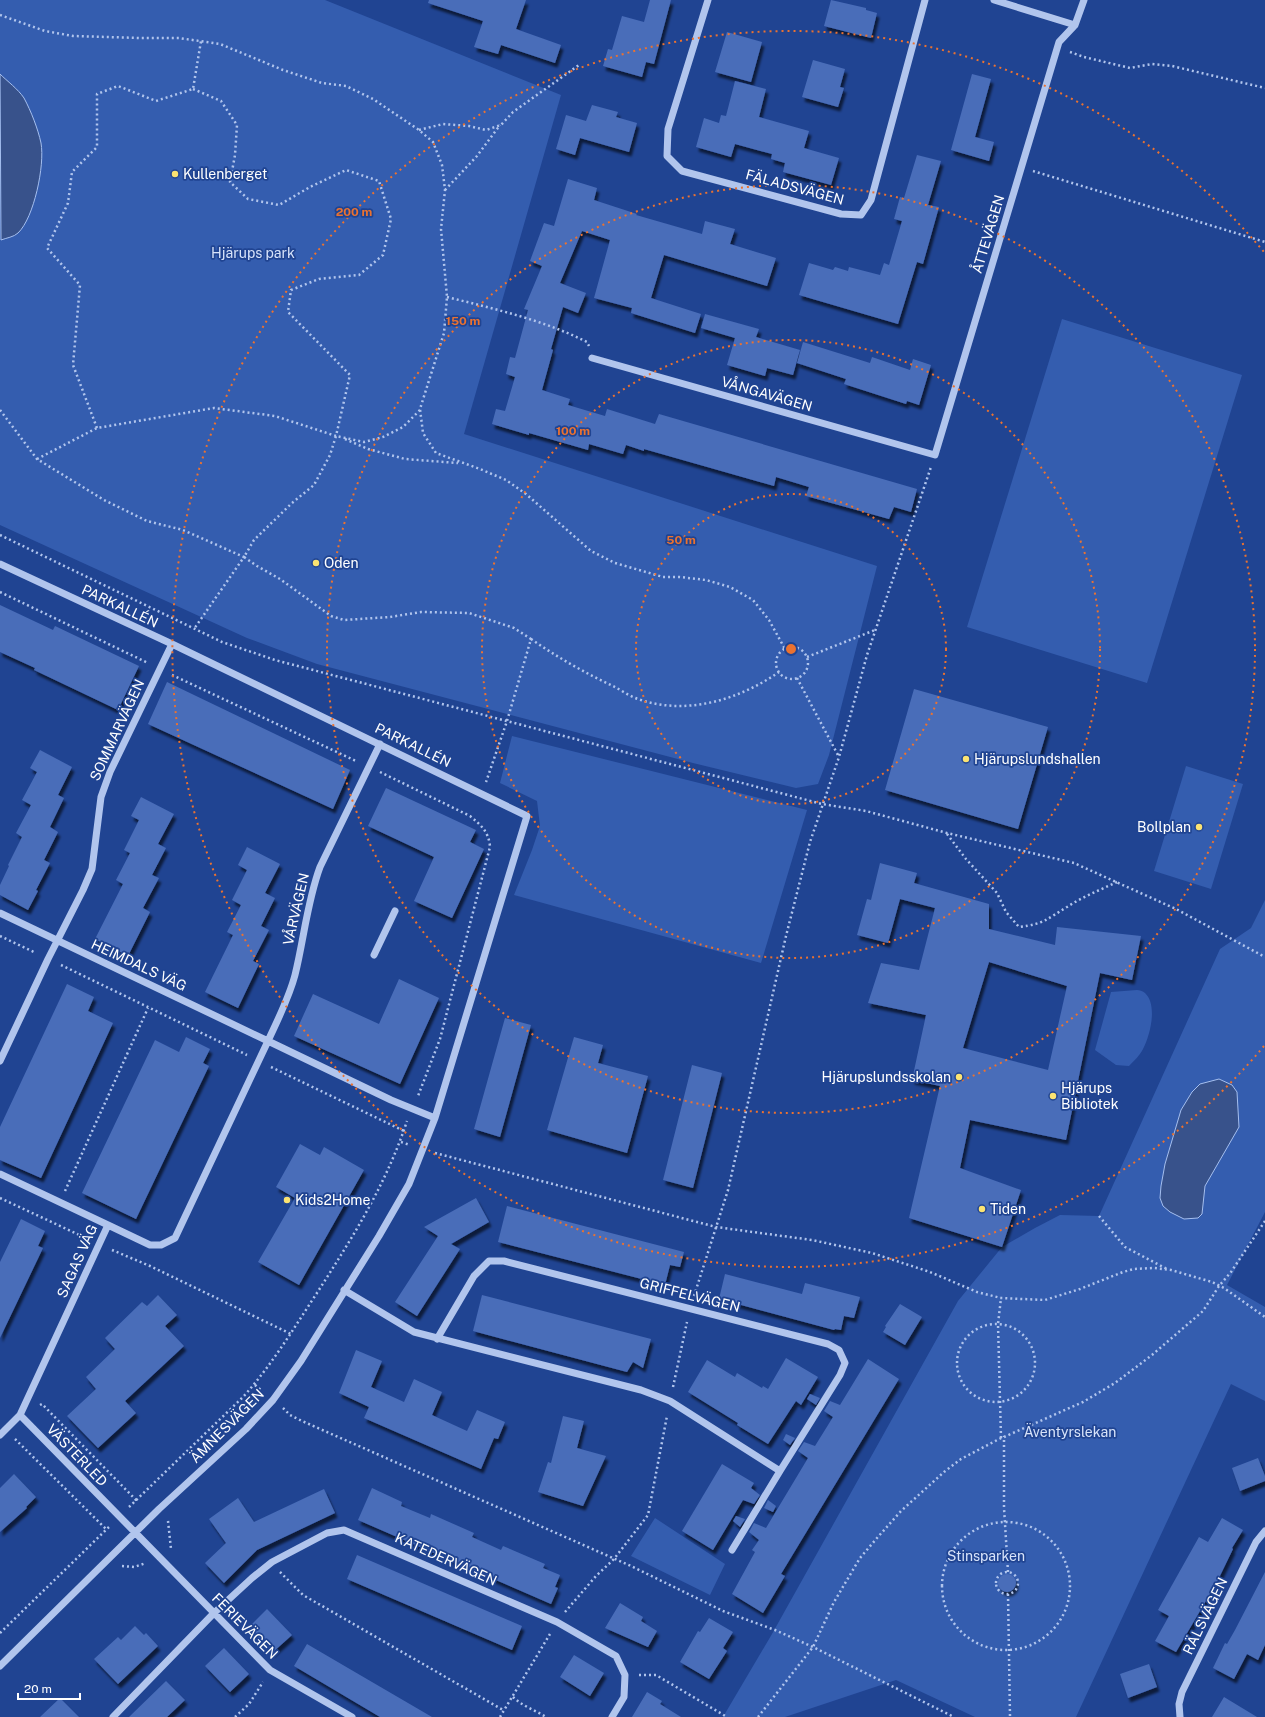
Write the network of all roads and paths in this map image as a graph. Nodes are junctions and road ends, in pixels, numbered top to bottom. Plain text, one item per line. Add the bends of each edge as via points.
1 (708, 0) edge
2 (926, 0) edge
3 (994, 0) edge
4 (1084, 0) edge
5 (0, 15) edge
6 (1075, 25) junction
7 (201, 41) junction
8 (1060, 42) junction
9 (579, 65) dead end
10 (1265, 88) edge
11 (193, 89) junction
12 (501, 124) junction
13 (419, 130) junction
14 (1022, 168) junction
15 (445, 190) junction
16 (1265, 242) edge
17 (447, 297) junction
18 (592, 358) joint
19 (420, 409) junction
20 (0, 410) edge
21 (97, 428) junction
22 (336, 436) junction
23 (934, 455) junction
24 (37, 459) junction
25 (461, 463) junction
26 (0, 535) edge
27 (244, 557) junction
28 (0, 564) edge
29 (0, 592) edge
30 (194, 629) junction
31 (876, 630) junction
32 (531, 639) junction
33 (172, 644) junction
34 (785, 649) junction
35 (807, 657) junction
36 (160, 669) junction
37 (779, 672) junction
38 (797, 678) junction
39 (508, 721) junction
40 (380, 744) junction
41 (839, 756) junction
42 (369, 767) junction
43 (483, 793) junction
44 (822, 804) junction
45 (946, 833) junction
46 (1117, 882) junction
47 (395, 911) dead end
48 (0, 913) edge
49 (0, 936) edge
50 (57, 941) junction
51 (374, 955) dead end
52 (1265, 957) edge
53 (48, 959) junction
54 (148, 1008) junction
55 (268, 1041) junction
56 (259, 1060) junction
57 (0, 1061) edge
58 (411, 1109) junction
59 (435, 1118) junction
60 (404, 1131) junction
61 (401, 1142) junction
62 (423, 1149) junction
63 (0, 1174) edge
64 (0, 1198) edge
65 (60, 1203) junction
66 (1099, 1216) dead end
67 (1265, 1221) edge
68 (108, 1225) junction
69 (716, 1227) junction
70 (100, 1244) junction
71 (1171, 1270) junction
72 (1219, 1286) junction
73 (344, 1290) junction
74 (1001, 1298) junction
75 (690, 1309) junction
76 (1265, 1317) edge
77 (998, 1324) junction
78 (291, 1334) junction
79 (437, 1339) junction
80 (255, 1385) junction
81 (273, 1400) junction
82 (670, 1401) junction
83 (1000, 1401) junction
84 (20, 1415) junction
85 (2, 1433) edge
86 (1002, 1438) junction
87 (780, 1471) junction
88 (136, 1501) junction
89 (159, 1509) junction
90 (120, 1516) junction
91 (1005, 1521) junction
92 (107, 1530) junction
93 (1265, 1531) edge
94 (135, 1532) junction
95 (732, 1550) dead end
96 (110, 1556) junction
97 (161, 1559) junction
98 (614, 1559) junction
99 (272, 1562) junction
100 (1008, 1572) junction
101 (1008, 1594) junction
102 (214, 1612) junction
103 (557, 1622) junction
104 (0, 1633) edge
105 (813, 1647) junction
106 (1009, 1650) junction
107 (0, 1666) edge
108 (270, 1670) junction
109 (625, 1676) junction
110 (513, 1697) junction
111 (503, 1710) junction
112 (113, 1717) edge
113 (235, 1717) edge
114 (352, 1717) edge
115 (500, 1717) edge
116 (546, 1717) edge
117 (612, 1717) edge
118 (727, 1717) edge
119 (758, 1717) edge
120 (954, 1717) edge
121 (1010, 1717) edge
122 (1180, 1717) edge

1 - 2 street, FÄLADSVÄGEN via 668,130 667,156 682,171 841,214 861,215 871,200
3 - 6 street
4 - 6 street
5 - 7 path via 45,31 73,36 179,38
6 - 8 street, ÅTTEVÄGEN
7 - 11 path
7 - 13 path via 220,44 322,83 346,86 373,98
8 - 10 path via 1068,50 1084,57 1130,68 1152,64 1172,66
8 - 14 street, ÅTTEVÄGEN
9 - 12 path via 513,112
11 - 21 path via 156,101 118,86 97,94 97,147 72,172 68,204 47,248 80,285 73,365
11 - 22 path via 221,101 237,125 230,182 248,199 279,205 346,170 379,181 391,219 383,255 359,275 319,279 291,290 288,312 350,375
12 - 13 path via 486,130 443,124
12 - 15 path via 477,156
13 - 15 path via 433,142 442,165
14 - 16 path
14 - 23 street, ÅTTEVÄGEN
15 - 17 path via 441,229
17 - 18 path via 512,313 564,330 587,342
17 - 19 path via 444,333
18 - 23 street, VÅNGAVÄGEN
19 - 22 path via 403,427 383,437 364,442
19 - 25 path via 424,433 436,454
20 - 24 path
21 - 22 path via 214,408 275,416
21 - 24 path
22 - 25 path via 368,449 405,459
22 - 27 path via 330,455 314,485 254,540
23 - 31 path
24 - 27 path via 104,500 147,521 183,530
25 - 34 path via 506,480 526,494 591,551 615,563 663,577 706,580 730,587 753,600 769,620
26 - 30 path
27 - 30 path
27 - 32 path via 331,616 344,620 422,612 468,613 514,628
28 - 33 street, PARKALLÉN
29 - 36 path
30 - 39 path via 222,642 275,660
31 - 35 path
31 - 41 path
32 - 37 path via 604,682 638,698 660,704 708,704 762,684
32 - 39 path
33 - 36 street, SOMMARVÄGEN
33 - 40 street, PARKALLÉN
34 - 35 path via 795,648
34 - 37 path via 777,662
35 - 38 path via 808,667 802,676
36 - 42 path
36 - 50 street, SOMMARVÄGEN via 110,772 101,797 92,868 84,890
37 - 38 path via 787,678
38 - 41 path
39 - 43 path
39 - 44 path
40 - 42 street, VÅRVÄGEN
40 - 43 street, PARKALLÉN
41 - 44 path
42 - 55 street, VÅRVÄGEN via 312,888 295,975
42 - 58 path via 470,816 482,826 490,842 440,1039
43 - 59 street, PARKALLÉN via 528,816
44 - 45 path via 866,811
44 - 69 path via 788,929 728,1190
45 - 46 path via 1074,863
45 - 46 path via 997,893 1006,912 1019,927 1046,921 1067,907
46 - 52 path via 1176,909
47 - 51 street
48 - 50 street, HEIMDALS VÄG
49 - 53 path
50 - 53 street, SOMMARVÄGEN
50 - 55 street, HEIMDALS VÄG
53 - 54 path
53 - 57 street, SOMMARVÄGEN
54 - 56 path
54 - 65 path
55 - 56 street
55 - 58 street, HEIMDALS VÄG
56 - 60 path
56 - 68 street via 175,1238 161,1245 150,1245
58 - 59 street, HEIMDALS VÄG
58 - 60 path
59 - 62 street, ÄMNESVÄGEN
60 - 61 path
61 - 62 path
61 - 78 path via 366,1215
62 - 69 path
62 - 73 street, ÄMNESVÄGEN via 408,1184 379,1236
63 - 65 street, SAGAS VÄG
64 - 70 path
65 - 68 street, SAGAS VÄG
66 - 71 path via 1125,1247
67 - 72 path
68 - 70 street, SAGAS VÄG
69 - 74 path via 812,1240 872,1253 930,1272 977,1292
69 - 75 path
70 - 78 path
70 - 84 street, SAGAS VÄG
71 - 72 path
71 - 74 path via 1134,1269 1045,1300
72 - 76 path
72 - 86 path via 1203,1311 1115,1383 1083,1402
73 - 79 street via 414,1332
73 - 81 street, ÄMNESVÄGEN via 301,1361
74 - 77 path
75 - 79 street, GRIFFELVÄGEN via 504,1261 489,1261 474,1276
75 - 82 path
75 - 87 street, GRIFFELVÄGEN via 828,1344 839,1350 844,1362 840,1375
77 - 83 path
77 - 83 path via 1021,1333 1034,1353 1035,1365 1026,1388 1017,1396
77 - 83 path via 985,1326 973,1332 958,1354 958,1367 961,1380 969,1391 980,1398 993,1402
78 - 80 path
79 - 82 street via 641,1390
80 - 81 path
80 - 88 path
81 - 89 street, ÄMNESVÄGEN via 246,1429
81 - 98 path via 290,1415 302,1421
82 - 87 street
82 - 98 path via 648,1515
83 - 86 path
84 - 85 street
84 - 88 path via 42,1404
84 - 90 street, VÄSTERLED
85 - 92 path via 14,1438
86 - 91 path
86 - 105 path via 961,1460 924,1488 901,1511 860,1558 834,1602
87 - 95 street, GRIFFELVÄGEN
88 - 90 path
89 - 94 street, ÄMNESVÄGEN
89 - 97 path via 167,1518 171,1550
90 - 92 path
90 - 94 street, VÄSTERLED
91 - 100 path
91 - 106 path via 1022,1523 1042,1532 1057,1545 1067,1563 1071,1584 1068,1604 1059,1623 1045,1638 1026,1647
91 - 106 path via 980,1526 962,1538 949,1556 942,1577 942,1598 951,1619 965,1636 984,1646
92 - 104 path
93 - 122 street, RÄLSVÄGEN via 1256,1542 1182,1692 1179,1704
94 - 96 street, ÄMNESVÄGEN
94 - 97 street, FERIEVÄGEN
96 - 97 path via 120,1566 134,1567
96 - 107 street, ÄMNESVÄGEN
97 - 102 street, FERIEVÄGEN
98 - 103 path
98 - 105 path via 723,1611
99 - 102 street, KATEDERVÄGEN
99 - 103 street, KATEDERVÄGEN via 327,1533 344,1530
99 - 111 path via 303,1596
100 - 101 path via 1015,1576 1018,1583 1015,1590
100 - 101 path via 1001,1574 996,1583 998,1590
101 - 106 path
102 - 108 street, FERIEVÄGEN
102 - 112 street, KATEDERVÄGEN
103 - 109 street, KATEDERVÄGEN via 616,1656
103 - 110 path
105 - 119 path
105 - 120 path
106 - 121 path
108 - 113 path via 249,1704
108 - 114 street, FERIEVÄGEN
109 - 117 street, KATEDERVÄGEN via 624,1697
109 - 118 path via 656,1675
110 - 111 path
110 - 116 path via 520,1704
111 - 115 path

